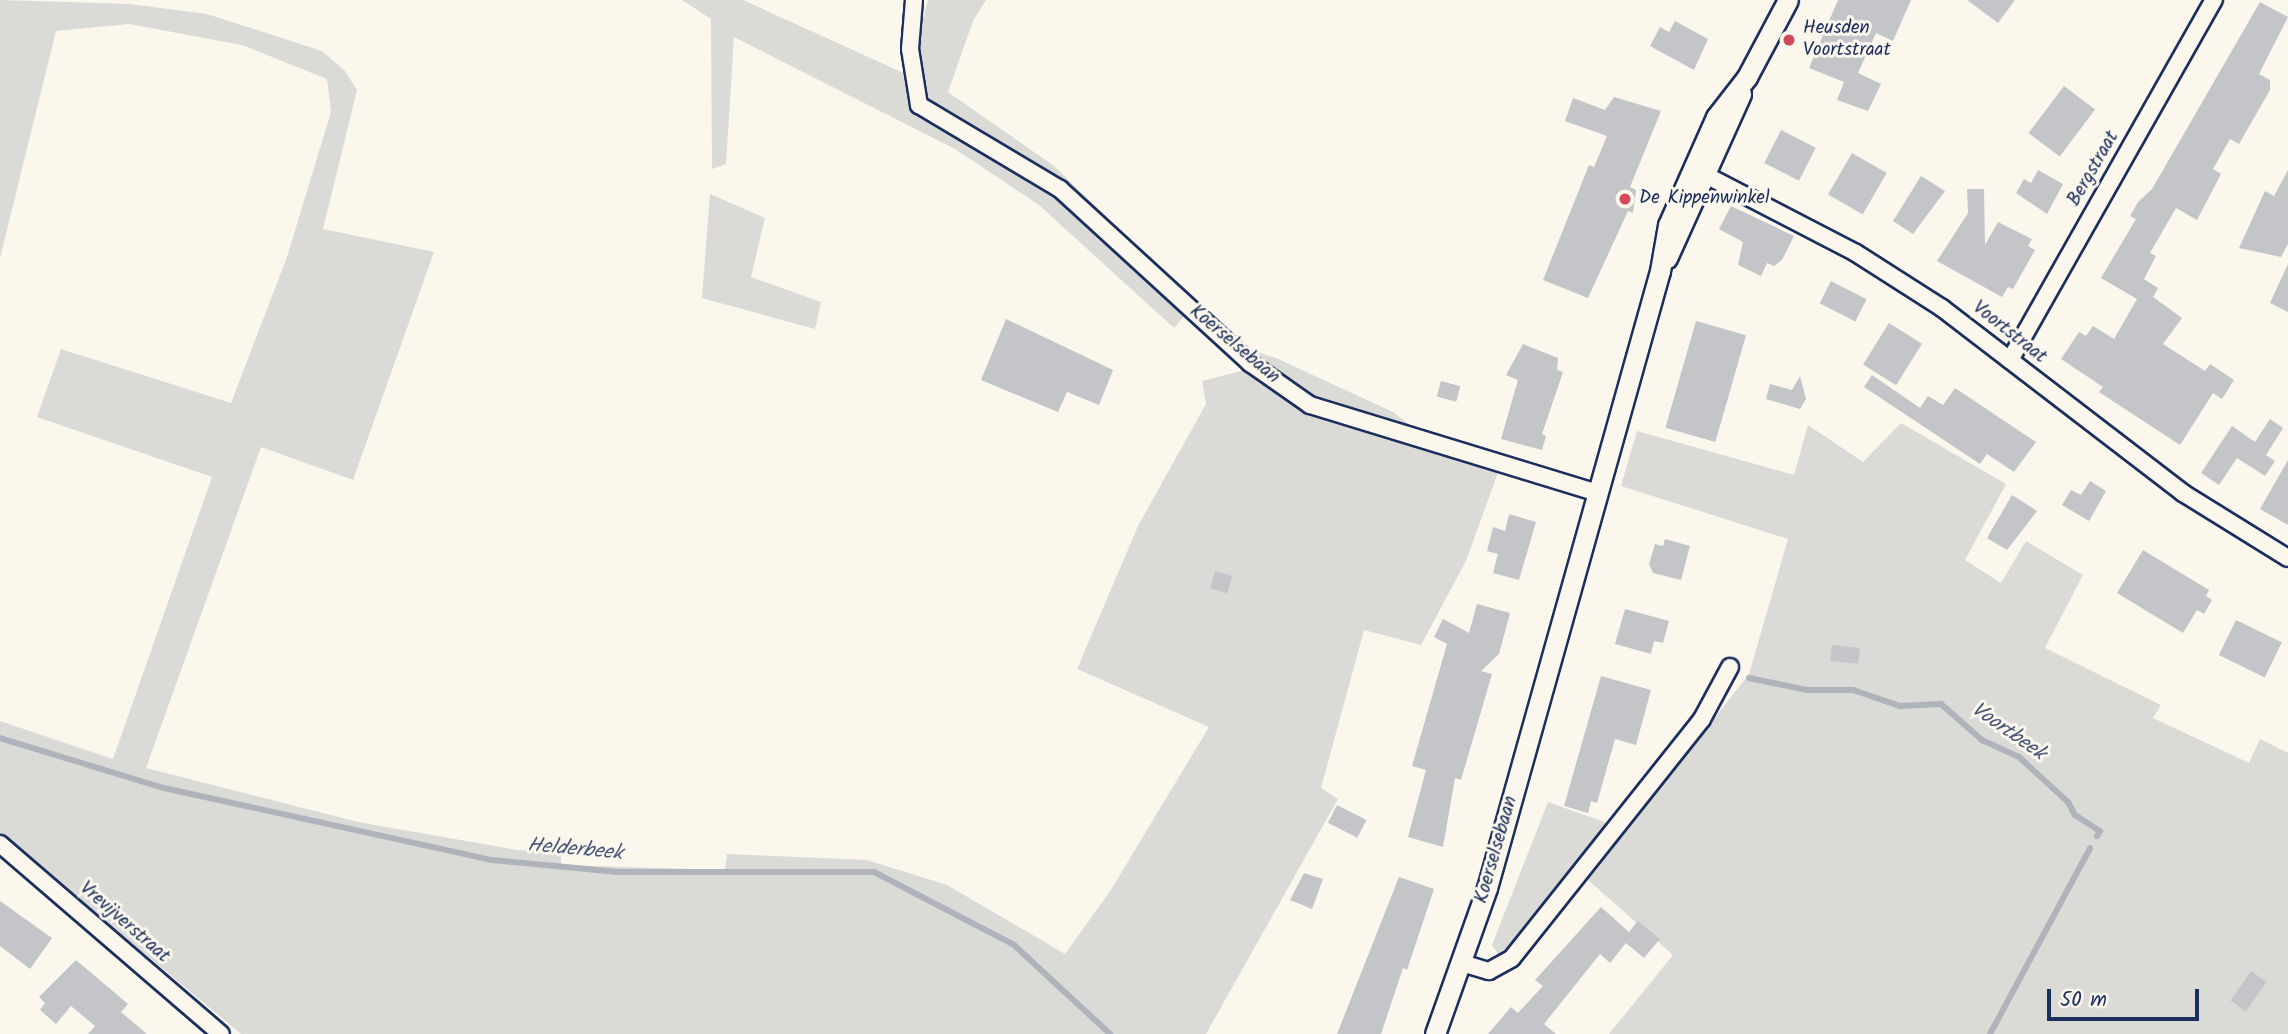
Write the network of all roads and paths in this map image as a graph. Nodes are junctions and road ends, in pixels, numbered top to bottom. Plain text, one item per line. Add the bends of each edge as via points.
1 (914, 0) edge
2 (1788, 0) edge
3 (2214, 0) edge
4 (1699, 171) junction
5 (2010, 360) junction
6 (1598, 493) junction
7 (2288, 558) edge
8 (1730, 667) dead end
9 (0, 844) edge
10 (1462, 963) junction
11 (221, 1034) edge
12 (1435, 1034) edge

1 - 6 street, Koerselsebaan via 910,49 919,105 1060,189 1250,363 1310,405
2 - 4 street, Koerselsebaan via 1746,77 1716,117
3 - 5 street, Bergstraat
4 - 5 street, Voortstraat via 1856,253
4 - 6 street, Koerselsebaan via 1668,225 1660,271
5 - 7 street, Voortstraat via 2183,493
6 - 10 street, Koerselsebaan
8 - 10 street via 1702,719 1512,958 1489,971
9 - 11 street, Vrevijverstraat
10 - 12 street, Koerselsebaan

